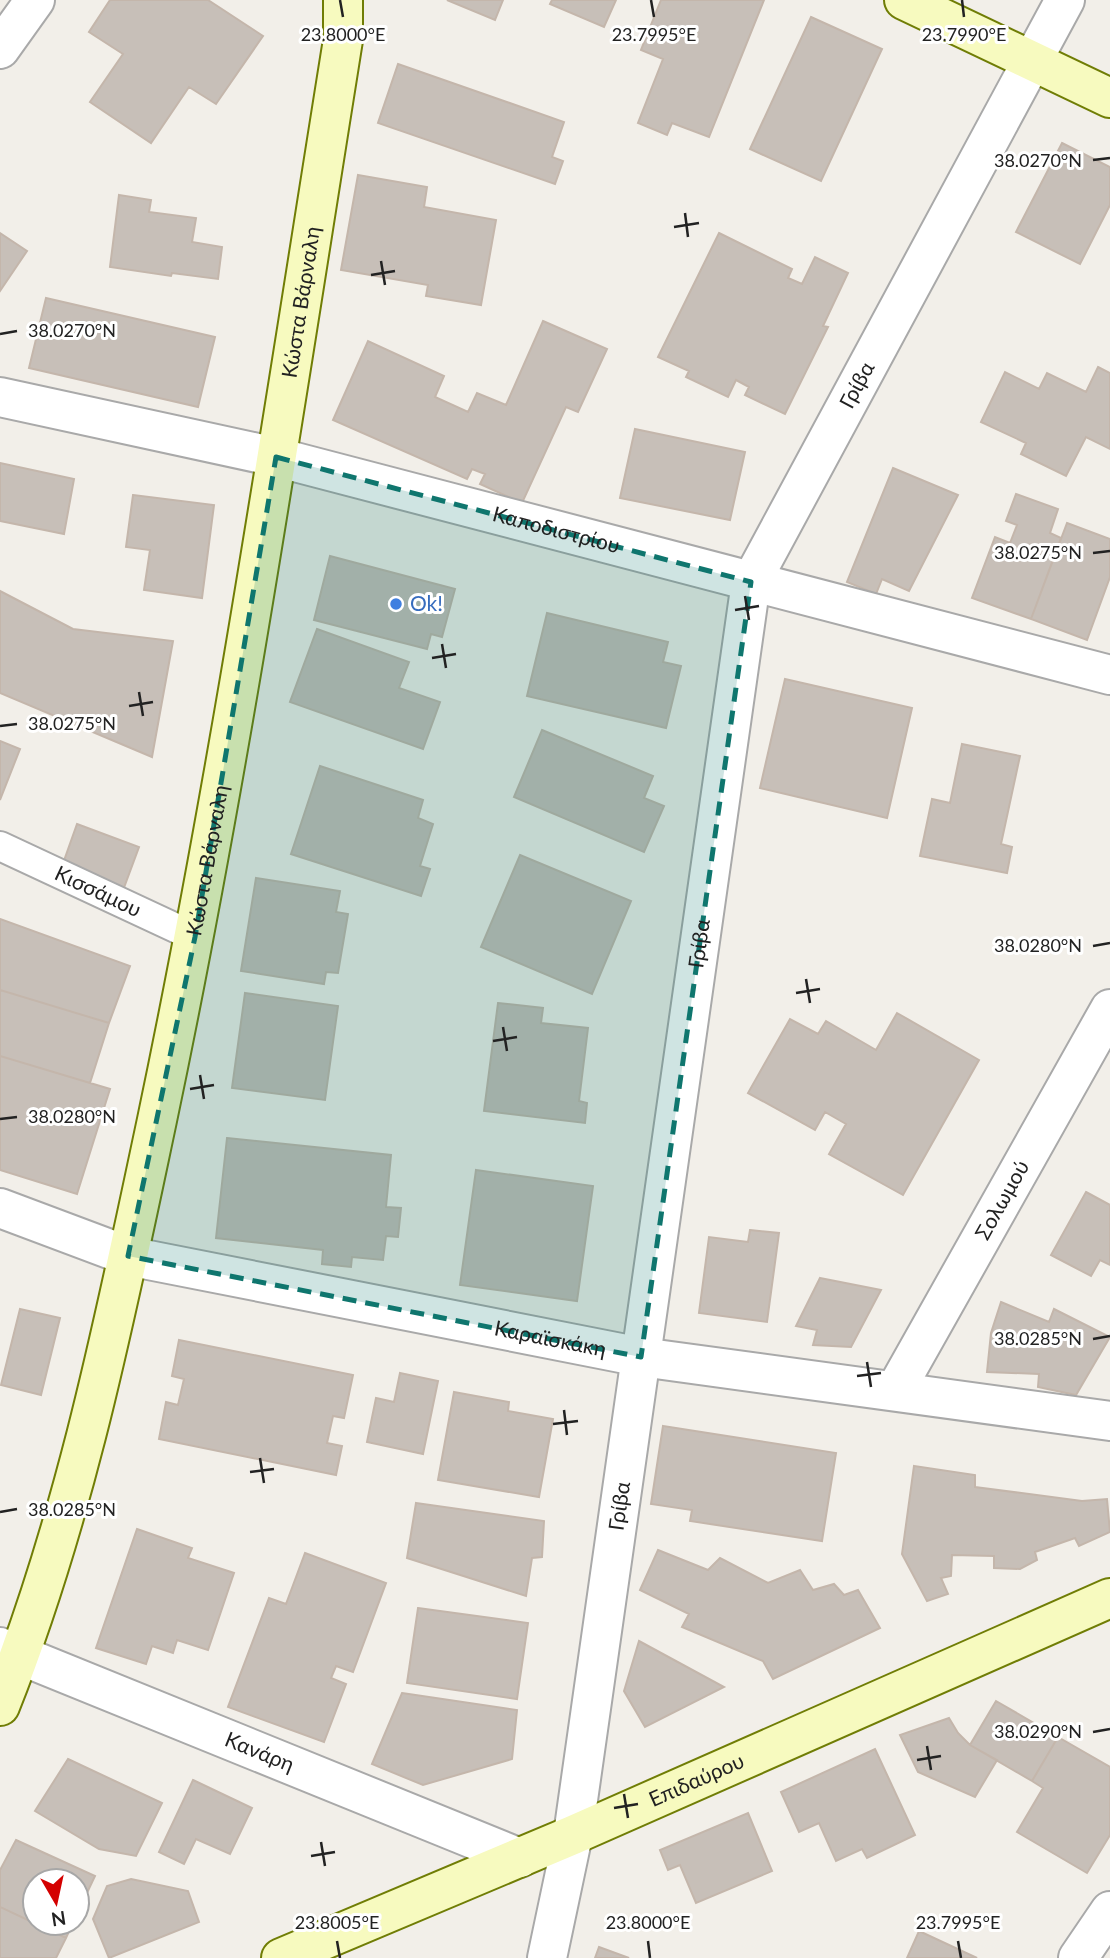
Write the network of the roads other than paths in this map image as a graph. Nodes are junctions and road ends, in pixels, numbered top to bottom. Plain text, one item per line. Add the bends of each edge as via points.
1 (35, 0) edge
2 (343, 0) edge
3 (904, 0) edge
4 (1065, 0) edge
5 (0, 49) edge
6 (1032, 61) junction
7 (1110, 98) edge
8 (0, 397) edge
9 (276, 457) junction
10 (751, 582) junction
11 (1110, 675) edge
12 (0, 846) edge
13 (195, 937) junction
14 (1110, 1009) edge
15 (0, 1208) edge
16 (128, 1256) junction
17 (641, 1357) junction
18 (895, 1391) junction
19 (1110, 1421) edge
20 (1110, 1598) edge
21 (10, 1651) edge
22 (0, 1706) edge
23 (573, 1835) junction
24 (520, 1858) junction
25 (1110, 1911) edge
26 (281, 1958) edge
27 (547, 1958) edge
28 (1078, 1958) edge

1 - 5 street
2 - 9 street, Κώστα Βάρναλη via 343,40
3 - 6 street
4 - 6 street, Γρίβα
6 - 7 street
6 - 10 street, Γρίβα
8 - 9 street, Καποδιστρίου
9 - 10 street, Καποδιστρίου
9 - 13 street, Κώστα Βάρναλη
10 - 11 street, Καποδιστρίου
10 - 17 street, Γρίβα
12 - 13 lane, Κισσάμου
13 - 16 street, Κώστα Βάρναλη
14 - 18 street, Σολωμού
15 - 16 street, Καραϊσκάκη
16 - 17 street, Καραϊσκάκη
16 - 21 street, Κώστα Βάρναλη via 76,1481
17 - 18 street, Καραϊσκάκη
17 - 23 street, Γρίβα
18 - 19 street, Καραϊσκάκη
20 - 23 street, Επιδαύρου
21 - 22 street, Κώστα Βάρναλη
21 - 24 street, Κανάρη
23 - 24 street, Επιδαύρου
23 - 27 street, Γρίβα
24 - 26 street, Επιδαύρου
25 - 28 street

